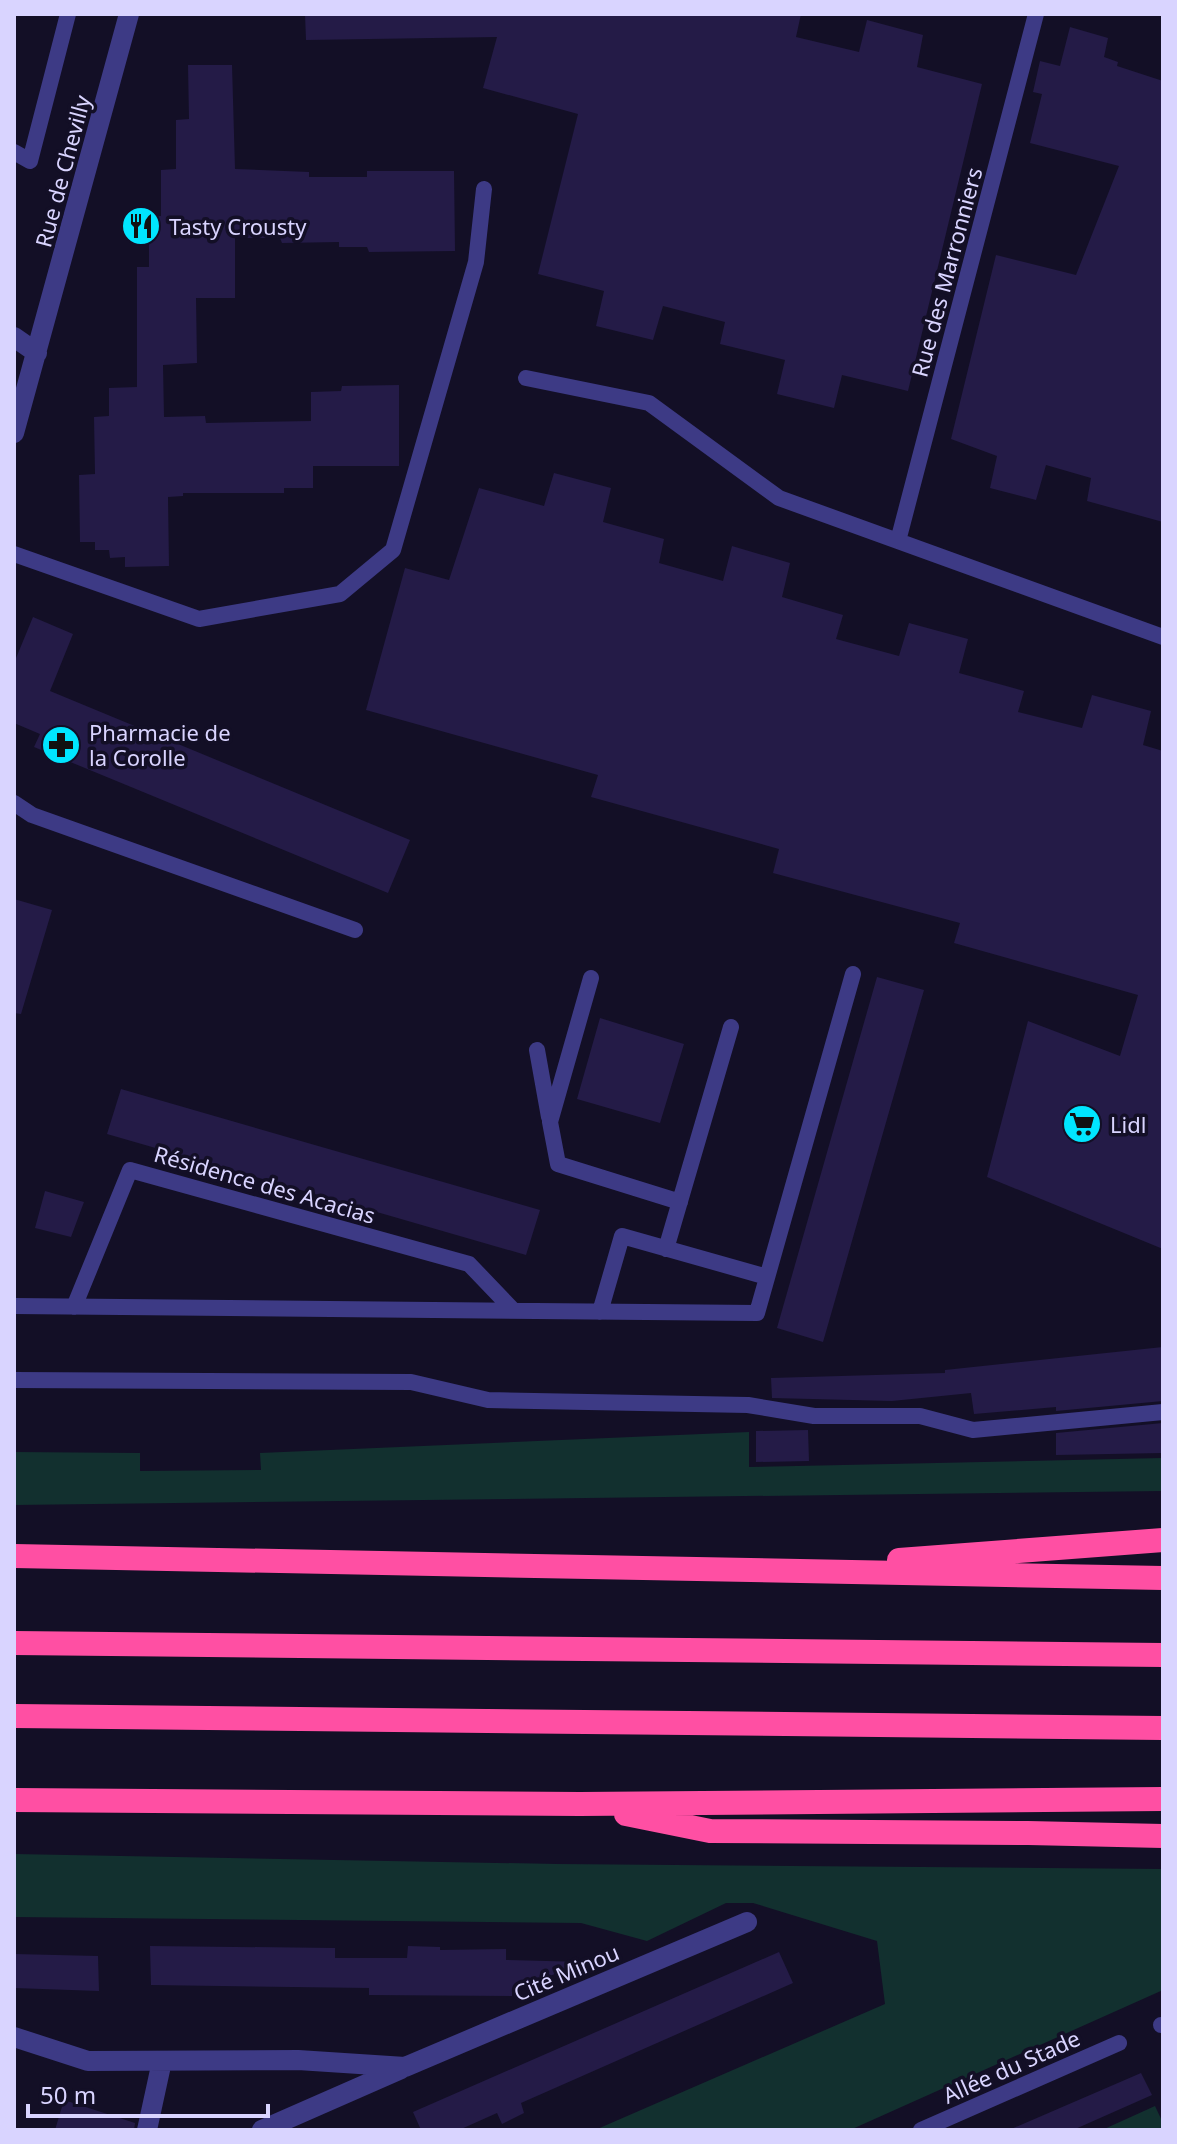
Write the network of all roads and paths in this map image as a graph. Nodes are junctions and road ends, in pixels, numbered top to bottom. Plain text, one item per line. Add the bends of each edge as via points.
1 (68, 14) edge
2 (129, 14) edge
3 (1036, 14) edge
4 (14, 152) edge
5 (484, 189) dead end
6 (14, 337) edge
7 (37, 353) junction
8 (526, 378) dead end
9 (14, 433) edge
10 (898, 541) junction
11 (14, 554) edge
12 (1163, 637) edge
13 (14, 803) edge
14 (355, 930) dead end
15 (853, 974) dead end
16 (591, 978) dead end
17 (731, 1027) dead end
18 (537, 1050) dead end
19 (550, 1122) junction
20 (680, 1202) junction
21 (666, 1249) junction
22 (767, 1277) junction
23 (14, 1306) edge
24 (74, 1307) junction
25 (514, 1311) junction
26 (600, 1312) junction
27 (14, 1380) edge
28 (1163, 1412) edge
29 (1163, 1540) edge
30 (14, 1556) edge
31 (745, 1571) junction
32 (1163, 1578) edge
33 (14, 1643) edge
34 (1163, 1655) edge
35 (14, 1716) edge
36 (1163, 1728) edge
37 (1163, 1799) edge
38 (14, 1800) edge
39 (580, 1804) junction
40 (1163, 1836) edge
41 (747, 1922) dead end
42 (14, 2037) edge
43 (1119, 2043) dead end
44 (162, 2061) junction
45 (405, 2067) junction
46 (147, 2130) edge
47 (262, 2130) edge
48 (921, 2130) edge

1 - 4 lane via 30,161
2 - 7 street, Rue de Chevilly
3 - 10 lane, Rue des Marronniers
5 - 11 lane via 476,262 393,550 340,594 199,619
6 - 7 street
7 - 9 street, Rue de Chevilly
8 - 10 lane via 649,403 779,498
10 - 12 lane
13 - 14 lane via 32,815
15 - 22 lane
16 - 19 lane
17 - 20 lane
18 - 19 lane
19 - 20 lane via 558,1164
20 - 21 lane
21 - 22 lane
21 - 26 lane via 622,1236
22 - 26 lane via 757,1313
23 - 24 lane
24 - 25 lane
24 - 25 lane, Résidence des Acacias via 130,1170 469,1264
25 - 26 lane
27 - 28 lane via 411,1382 488,1400 748,1405 814,1416 920,1416 973,1430
29 - 31 highway
30 - 31 highway
31 - 32 highway
33 - 34 highway
35 - 36 highway
37 - 39 highway
38 - 39 highway
39 - 40 highway via 710,1831
41 - 45 street, Cité Minou
42 - 44 street, Cité Minou via 88,2061
43 - 48 lane, Allée du Stade
44 - 45 street, Cité Minou via 298,2060
44 - 46 street
45 - 47 street, Cité Minou

